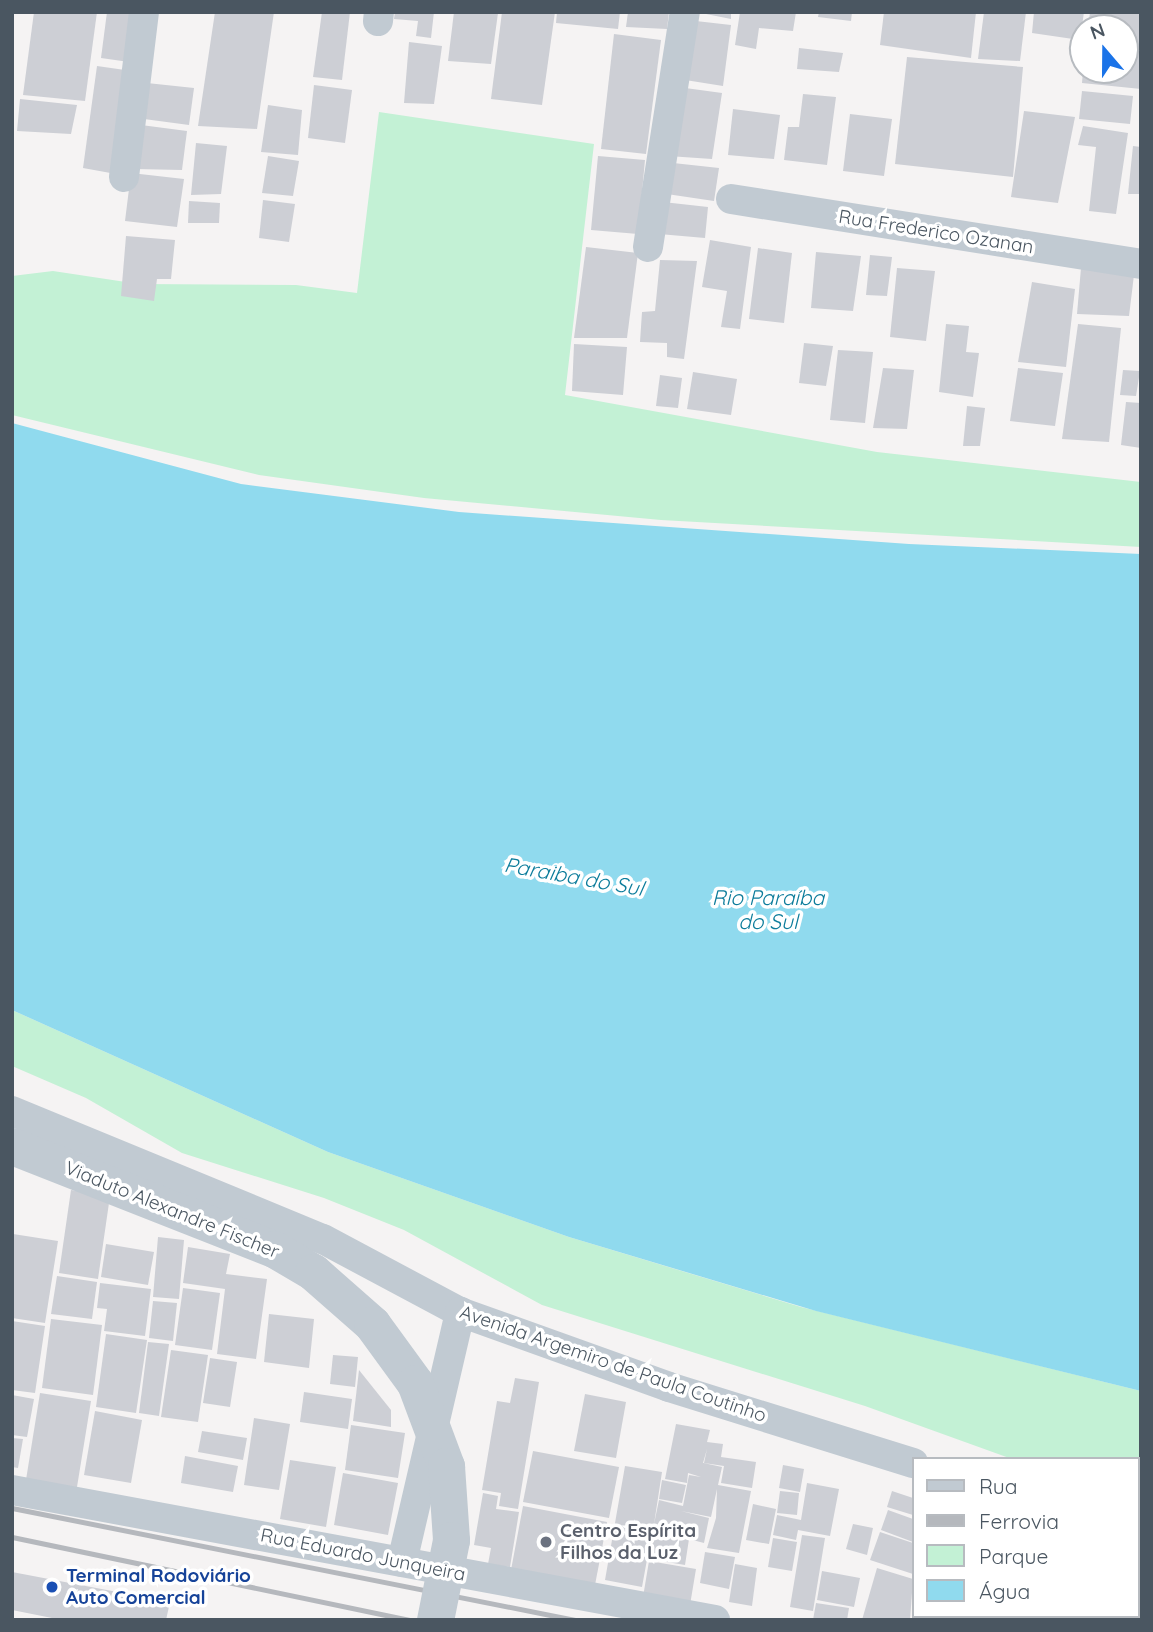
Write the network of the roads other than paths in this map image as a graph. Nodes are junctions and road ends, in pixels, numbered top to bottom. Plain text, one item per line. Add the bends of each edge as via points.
1 (144, 12) edge
2 (685, 12) edge
3 (124, 177) dead end
4 (731, 199) dead end
5 (648, 247) dead end
6 (1141, 264) edge
7 (12, 1111) edge
8 (12, 1146) edge
9 (460, 1312) junction
10 (912, 1463) edge
11 (12, 1490) edge
12 (402, 1562) junction
13 (435, 1620) edge
14 (715, 1620) edge

1 - 3 street
2 - 5 street
4 - 6 street, Rua Frederico Ozanan
7 - 9 street, Avenida Argemiro de Paula Coutinho via 323,1239
8 - 13 street, Viaduto Alexandre Fischer, bridge via 274,1249 313,1272 372,1324 415,1383 446,1466 451,1540
9 - 10 street, Avenida Argemiro de Paula Coutinho via 669,1387
9 - 12 street
11 - 12 street, Rua Eduardo Junqueira
12 - 14 street, Rua Eduardo Junqueira

